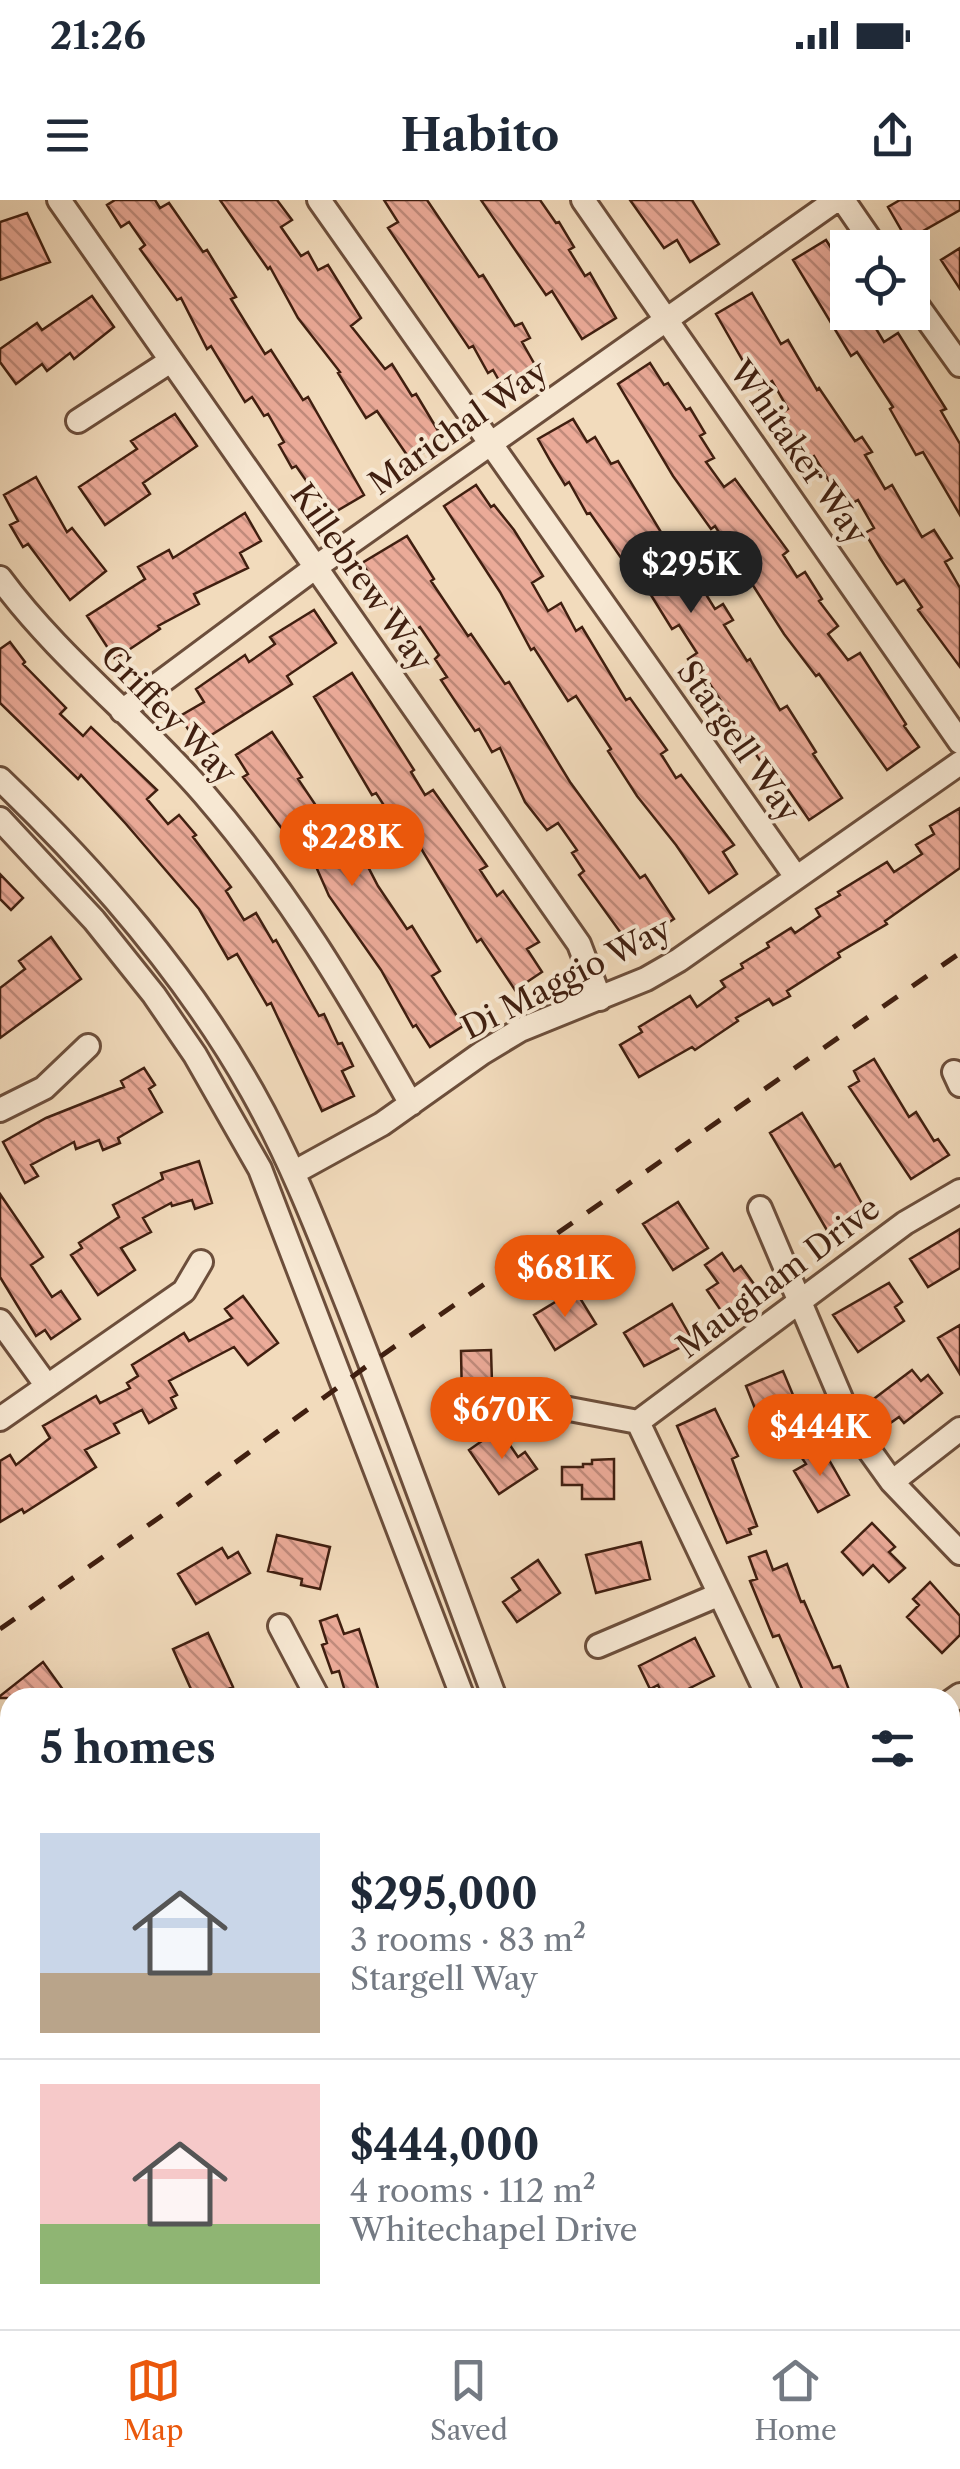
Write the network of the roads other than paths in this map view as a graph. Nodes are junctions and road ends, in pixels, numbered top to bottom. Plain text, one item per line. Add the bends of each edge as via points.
1 (59, 200) edge
2 (318, 200) edge
3 (582, 200) edge
4 (839, 200) edge
5 (862, 230) edge
6 (668, 319) junction
7 (930, 324) edge
8 (170, 362) junction
9 (960, 366) edge
10 (78, 421) dead end
11 (489, 445) junction
12 (316, 567) junction
13 (0, 578) edge
14 (122, 711) junction
15 (960, 742) edge
16 (960, 763) edge
17 (0, 779) edge
18 (0, 819) edge
19 (796, 878) junction
20 (600, 999) junction
21 (88, 1046) dead end
22 (411, 1104) junction
23 (0, 1110) edge
24 (293, 1173) junction
25 (960, 1191) edge
26 (760, 1208) dead end
27 (201, 1262) dead end
28 (801, 1302) junction
29 (0, 1321) edge
30 (47, 1386) junction
31 (564, 1408) dead end
32 (0, 1419) edge
33 (638, 1422) junction
34 (960, 1429) edge
35 (892, 1482) junction
36 (960, 1553) edge
37 (718, 1595) junction
38 (280, 1626) dead end
39 (598, 1646) dead end
40 (313, 1688) edge
41 (459, 1688) edge
42 (491, 1688) edge
43 (764, 1688) edge

1 - 8 street, Killebrew Way
2 - 11 street, Stargell Way
3 - 6 street, Whitaker Way
4 - 5 street
4 - 6 street, Marichal Way
6 - 11 street, Marichal Way
6 - 15 street, Whitaker Way
7 - 9 street
8 - 10 street
8 - 12 street, Killebrew Way
11 - 12 street, Marichal Way
11 - 19 street, Stargell Way
12 - 14 street, Marichal Way
12 - 20 street, Killebrew Way via 578,944
13 - 14 street, Griffey Way
14 - 22 street, Griffey Way via 202,791 292,905
16 - 19 street, Di Maggio Way
17 - 24 street via 153,944 252,1090
18 - 41 street via 154,995 260,1169
19 - 20 street, Di Maggio Way via 680,960
20 - 22 street, Di Maggio Way via 520,1030
21 - 23 street via 44,1088
22 - 24 street, Di Maggio Way
24 - 42 street
25 - 28 street, Maugham Drive via 904,1223
26 - 28 street
27 - 30 street via 184,1291
28 - 33 street, Maugham Drive
28 - 35 street via 854,1429
29 - 30 street
30 - 32 street
31 - 33 street
33 - 37 street
34 - 35 street
35 - 36 street
37 - 39 street
37 - 43 street
38 - 40 street

